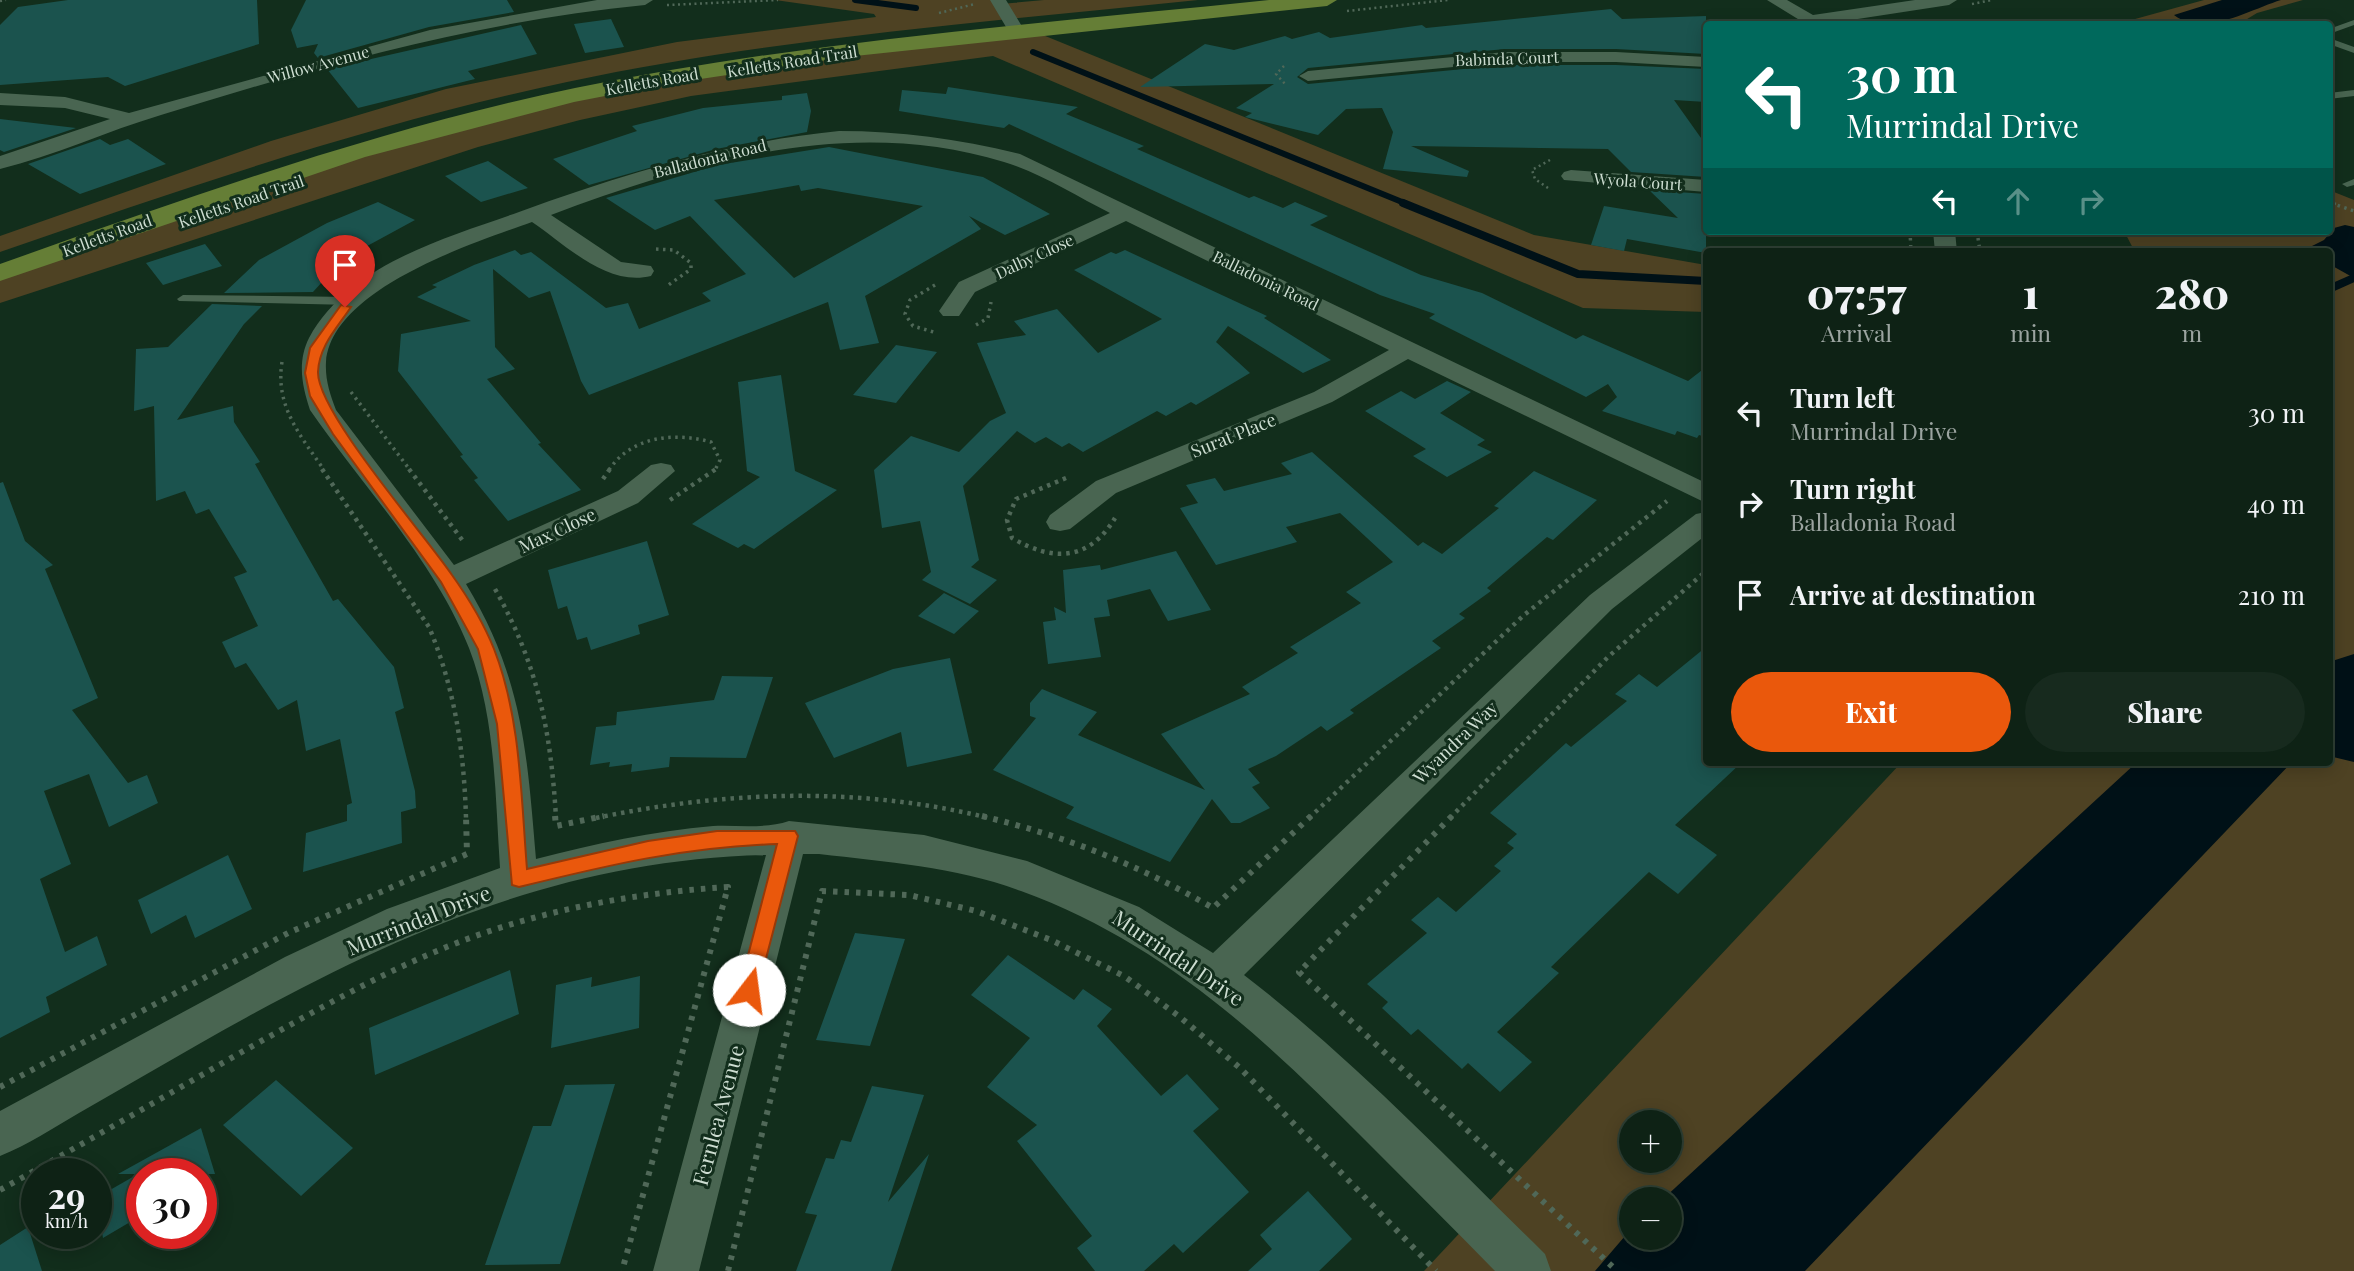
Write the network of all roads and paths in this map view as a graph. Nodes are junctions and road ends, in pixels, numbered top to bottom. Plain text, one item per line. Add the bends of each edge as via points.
1 (6, 0) edge
2 (645, 0) edge
3 (998, 0) edge
4 (1198, 0) edge
5 (1448, 0) edge
6 (1775, 0) edge
7 (1949, 0) edge
8 (0, 1) edge
9 (1335, 6) edge
10 (1812, 21) edge
11 (1820, 21) edge
12 (2354, 22) edge
13 (1014, 26) junction
14 (2333, 30) edge
15 (2333, 42) edge
16 (2354, 50) edge
17 (1703, 62) edge
18 (1308, 76) dead end
19 (2354, 93) edge
20 (2334, 95) edge
21 (0, 99) edge
22 (128, 118) junction
23 (0, 163) edge
24 (1571, 176) dead end
25 (1703, 186) edge
26 (2333, 203) edge
27 (2354, 211) edge
28 (1127, 213) junction
29 (535, 214) junction
30 (0, 252) edge
31 (643, 271) dead end
32 (0, 273) edge
33 (183, 299) dead end
34 (352, 301) junction
35 (951, 311) dead end
36 (1407, 350) junction
37 (284, 359) dead end
38 (348, 386) dead end
39 (661, 471) dead end
40 (1703, 493) edge
41 (1668, 500) dead end
42 (1060, 522) dead end
43 (1703, 523) edge
44 (469, 549) dead end
45 (1703, 574) edge
46 (448, 580) junction
47 (789, 836) junction
48 (467, 853) dead end
49 (519, 879) junction
50 (1213, 908) dead end
51 (1216, 976) junction
52 (0, 1135) edge
53 (0, 1191) edge
54 (622, 1271) edge
55 (676, 1271) edge
56 (728, 1271) edge
57 (1436, 1271) edge
58 (1528, 1271) edge
59 (1617, 1271) edge

1 - 8 path
2 - 22 street, Willow Avenue via 535,13 436,32
3 - 13 street
4 - 13 main road, Kelletts Road
5 - 9 path
6 - 10 street
7 - 11 street
9 - 13 main road, Kelletts Road
12 - 14 lane
13 - 30 main road, Kelletts Road via 721,54 506,95 299,151
13 - 32 main road, Kelletts Road via 648,80 502,112 271,178
15 - 16 lane
17 - 18 street, Babinda Court via 1505,57
19 - 20 lane
21 - 22 street via 67,101
22 - 23 street, Willow Avenue
24 - 25 street, Wyola Court
26 - 27 path
28 - 29 street, Balladonia Road via 1032,166 990,152 913,138 845,136 768,143 705,156
28 - 35 street, Dalby Close via 967,287
28 - 36 street, Balladonia Road
29 - 31 street via 615,268
29 - 34 street, Balladonia Road via 412,261
33 - 34 lane
34 - 46 street, Balladonia Road via 316,348 312,373 316,396
36 - 40 street, Balladonia Road
36 - 42 street, Surat Place via 1323,397 1106,487
37 - 48 path via 279,382 287,416 429,627 442,655 460,724
38 - 44 path
39 - 46 street, Max Close via 628,498
41 - 50 path via 1524,615
43 - 51 street, Wyandra Way via 1601,602
45 - 59 path via 1608,657 1299,971
46 - 49 street, Balladonia Road via 474,623 493,671 510,751
47 - 49 street, Murrindal Drive via 648,848
47 - 51 street, Murrindal Drive via 891,844 987,862 1110,910
47 - 55 street, Fernlea Avenue
49 - 52 street, Murrindal Drive via 404,920 348,946
51 - 58 street, Murrindal Drive via 1294,1042
53 - 54 path via 315,1011 492,930 657,891 728,887
56 - 57 path via 822,891 909,895 976,911 1051,940 1124,976 1240,1068

